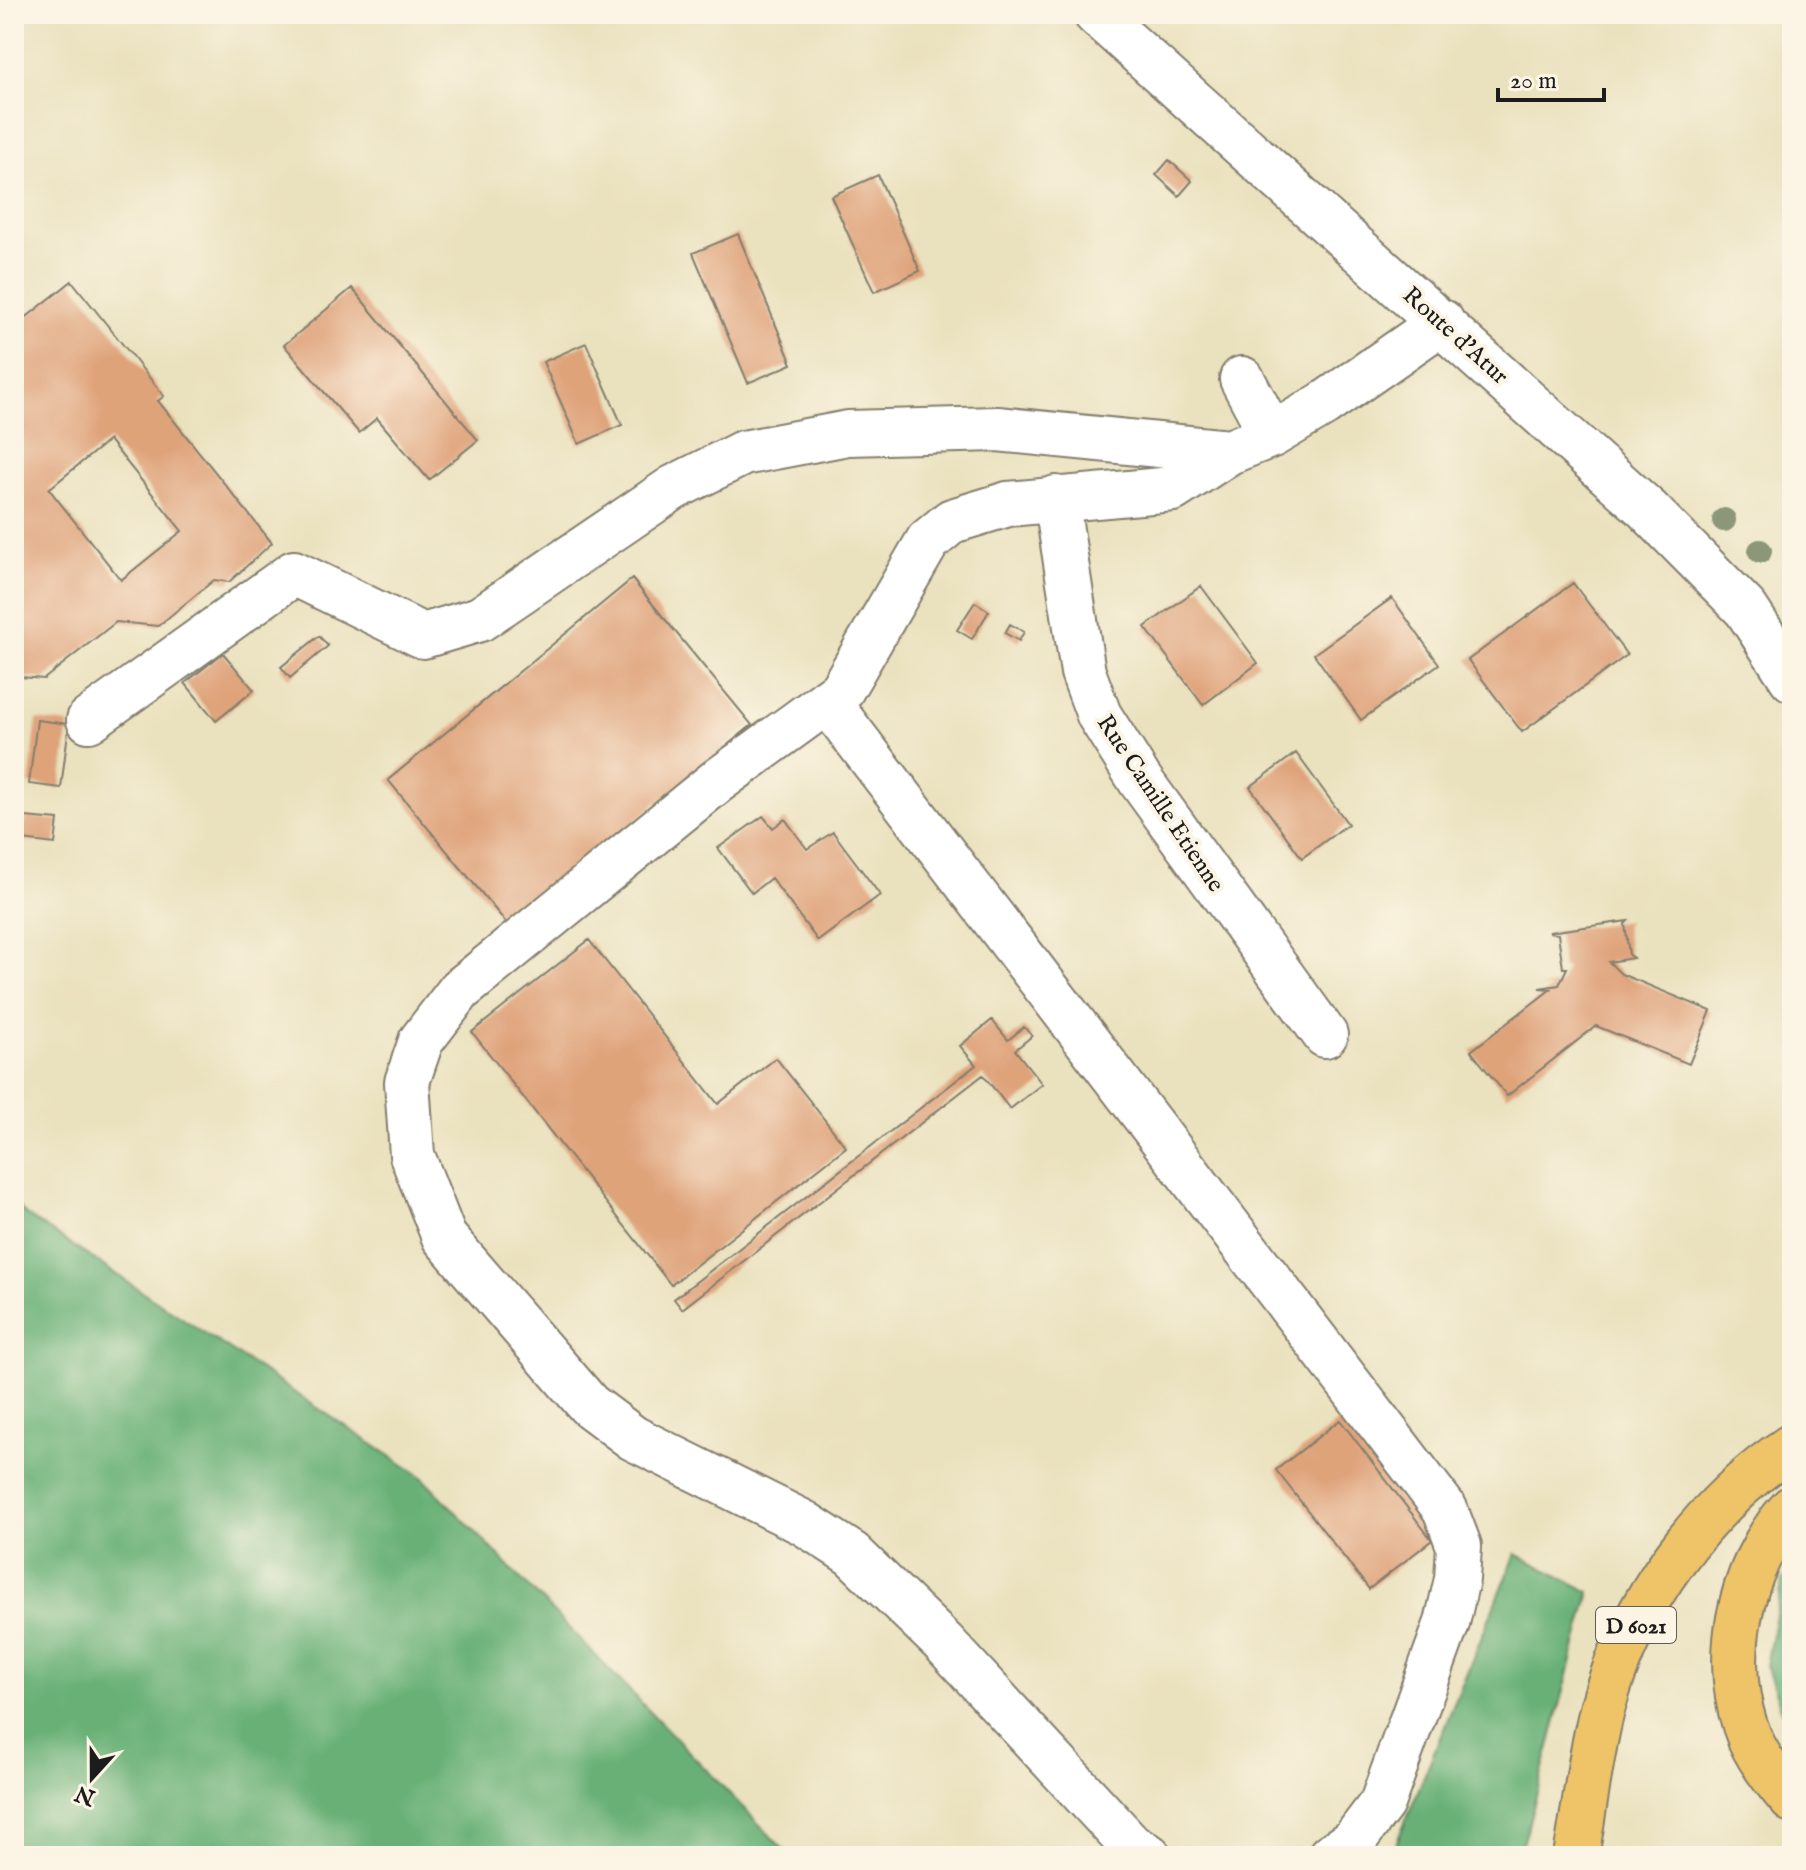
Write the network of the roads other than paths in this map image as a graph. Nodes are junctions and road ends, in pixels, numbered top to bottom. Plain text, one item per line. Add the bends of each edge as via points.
1 (1096, 14) edge
2 (1442, 322) junction
3 (1242, 379) dead end
4 (1272, 435) junction
5 (1229, 452) junction
6 (1056, 498) junction
7 (1792, 679) edge
8 (827, 701) junction
9 (89, 720) dead end
10 (1325, 1035) dead end
11 (1792, 1446) edge
12 (1792, 1508) edge
13 (1792, 1800) edge
14 (1149, 1856) edge
15 (1330, 1856) edge
16 (1576, 1856) edge

1 - 2 street, Route d'Atur
2 - 4 street
2 - 7 street, Route d'Atur via 1647,509 1746,609
3 - 4 street
4 - 5 street
5 - 6 street via 1173,489
5 - 9 street via 997,429 848,433 743,453 673,488 480,619 423,636 294,573
6 - 8 street via 1008,504 952,521 928,541 841,691
6 - 10 street, Rue Camille Etienne via 1083,672 1099,715 1140,780
8 - 14 street via 716,782 460,990 421,1041 407,1082 412,1155 444,1237 589,1405 633,1438 804,1523 852,1554 944,1643 1131,1845
8 - 15 street via 1445,1509 1459,1546 1447,1623 1382,1803 1354,1840
11 - 16 main road, D 6021 via 1725,1498 1674,1560 1631,1633 1603,1706
12 - 13 main road via 1749,1584 1737,1622 1736,1679 1750,1739

